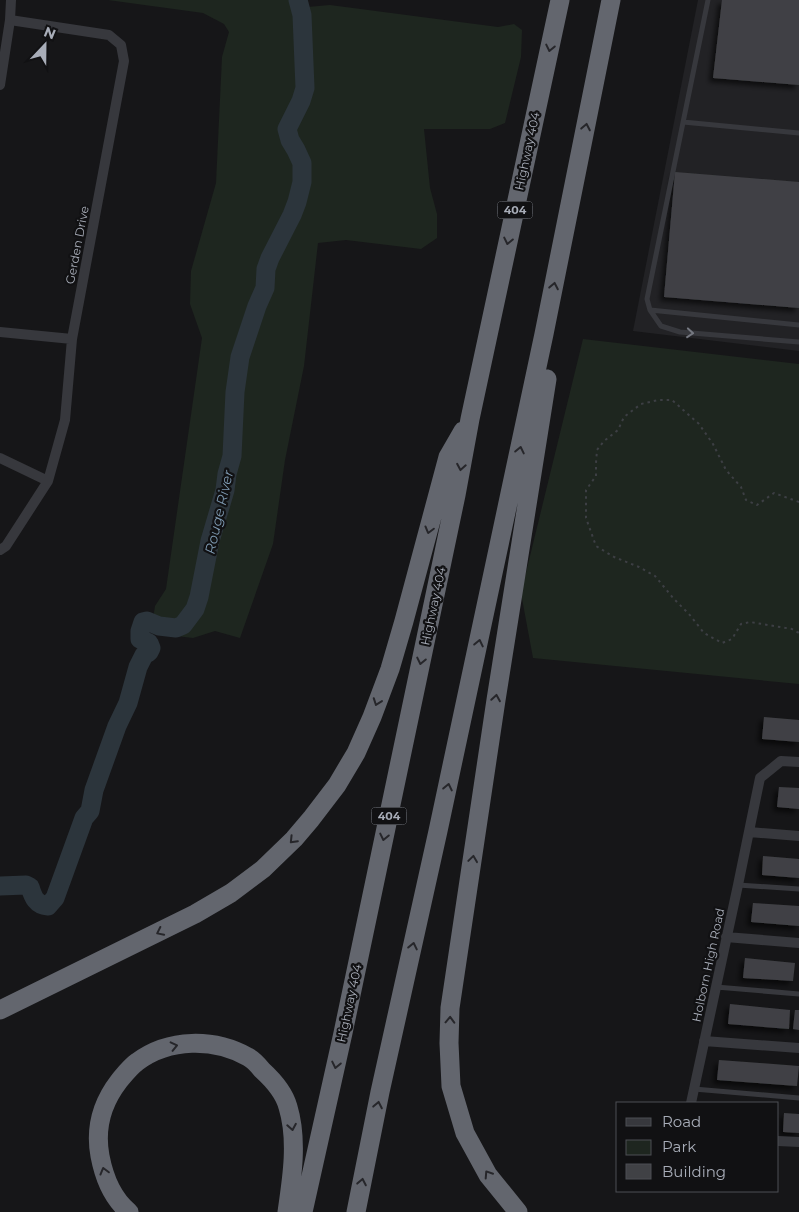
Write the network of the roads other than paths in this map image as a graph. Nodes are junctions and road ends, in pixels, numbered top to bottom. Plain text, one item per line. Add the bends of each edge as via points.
1 (11, 0) edge
2 (560, 0) edge
3 (611, 0) edge
4 (708, 0) edge
5 (10, 20) junction
6 (0, 85) edge
7 (683, 122) junction
8 (799, 133) edge
9 (650, 310) junction
10 (799, 325) edge
11 (0, 332) edge
12 (544, 334) junction
13 (72, 338) junction
14 (799, 342) edge
15 (470, 420) junction
16 (0, 458) edge
17 (48, 481) junction
18 (0, 550) edge
19 (799, 762) edge
20 (749, 832) junction
21 (799, 836) edge
22 (738, 885) junction
23 (799, 889) edge
24 (726, 937) junction
25 (799, 943) edge
26 (716, 987) junction
27 (799, 994) edge
28 (0, 1010) edge
29 (704, 1041) junction
30 (799, 1048) edge
31 (694, 1089) junction
32 (799, 1098) edge
33 (691, 1102) edge
34 (779, 1140) edge
35 (799, 1142) edge
36 (129, 1212) edge
37 (287, 1212) edge
38 (303, 1212) edge
39 (356, 1212) edge
40 (518, 1212) edge

1 - 5 street
2 -> 15 highway, Highway 404 / 404
12 -> 3 highway
4 - 7 lane
5 - 6 street
5 - 13 street, Gerden Drive via 109,34 121,45 124,61
7 - 8 lane
7 - 9 lane via 647,300
9 - 10 lane
9 -> 14 lane via 661,326 680,332
11 - 13 street
39 -> 12 highway
40 -> 12 highway via 488,1175 465,1132 452,1086 450,1008 548,369 550,348
13 - 17 street, Gerden Drive via 65,420
15 -> 28 highway via 448,457 390,669 372,717 337,785 311,819 263,869 231,893
15 -> 38 highway, Highway 404 / 404
16 - 17 street
17 - 18 street, Gerden Drive via 6,546
19 - 20 street, Holborn High Road via 781,760 760,778
20 - 21 street
20 - 22 street, Holborn High Road
22 - 23 lane
22 - 24 street, Holborn High Road
24 - 25 street
24 - 26 street, Holborn High Road
26 - 27 lane
26 - 29 street, Holborn High Road
29 - 30 street
29 - 31 street, Holborn High Road
31 - 32 lane
31 - 33 street, Holborn High Road
34 - 35 street
36 -> 37 highway via 106,1180 102,1163 98,1134 105,1104 136,1062 163,1049 196,1043 222,1046 250,1058 281,1091 288,1106 293,1135

